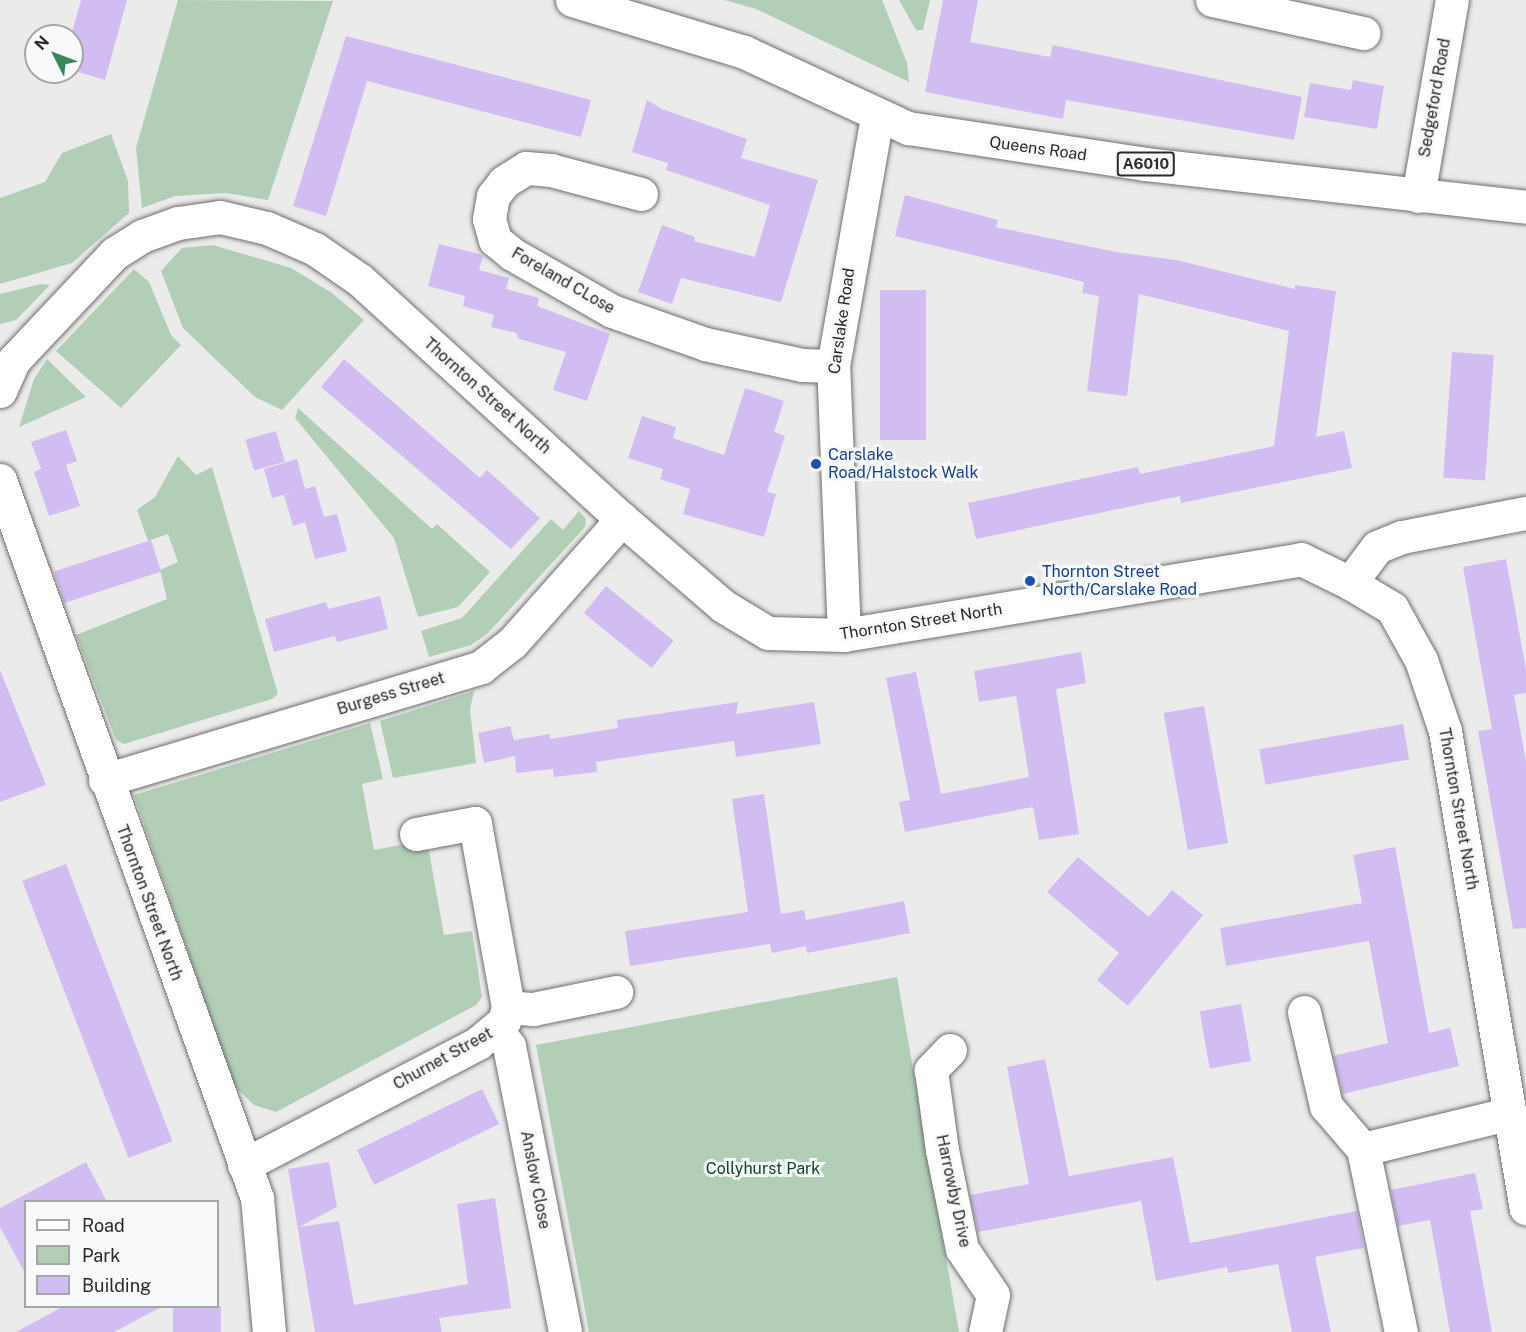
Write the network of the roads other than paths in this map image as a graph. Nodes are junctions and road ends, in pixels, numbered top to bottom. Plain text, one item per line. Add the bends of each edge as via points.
1 (572, 0) edge
2 (1212, 0) edge
3 (1452, 0) edge
4 (1363, 33) dead end
5 (877, 117) junction
6 (641, 194) dead end
7 (1418, 196) junction
8 (1526, 207) edge
9 (7, 357) edge
10 (833, 366) junction
11 (0, 391) edge
12 (0, 480) edge
13 (1526, 513) edge
14 (622, 519) junction
15 (1350, 583) junction
16 (844, 635) junction
17 (105, 780) junction
18 (416, 834) dead end
19 (616, 992) dead end
20 (1304, 1012) dead end
21 (502, 1019) junction
22 (950, 1050) dead end
23 (1508, 1114) junction
24 (1363, 1149) junction
25 (244, 1165) junction
26 (1526, 1208) edge
27 (269, 1332) edge
28 (565, 1332) edge
29 (985, 1332) edge
30 (1401, 1332) edge

1 - 5 main road, Queens Road / A6010 via 744,52
2 - 4 main road
3 - 7 main road, Sedgeford Road
5 - 7 main road, Queens Road / A6010 via 908,128 1021,147
5 - 10 main road, Carslake Road
6 - 10 main road, Foreland CLose via 551,170 526,168 504,182 493,196 489,219 495,240 512,254 612,311 705,344 802,365
7 - 8 main road, Queens Road / A6010
9 - 11 main road, Thornton Street North
9 - 14 main road, Thornton Street North via 115,253 142,236 178,222 220,218 267,228 315,249 360,280
10 - 16 main road, Carslake Road
12 - 17 main road, Thornton Street North
13 - 15 main road via 1402,537 1377,547
14 - 16 main road, Thornton Street North via 723,606 768,633
14 - 17 main road, Burgess Street via 512,643 481,667
15 - 16 main road, Thornton Street North via 1301,559
15 - 23 main road, Thornton Street North via 1392,608 1420,660 1445,731
17 - 25 main road, Thornton Street North
18 - 21 main road via 475,823
19 - 21 main road
20 - 24 main road via 1326,1106
21 - 25 main road, Churnet Street
21 - 28 main road, Anslow Close
22 - 29 main road, Harrowby Drive via 931,1070 962,1249 993,1296
23 - 24 main road
23 - 26 main road, Thornton Street North
24 - 30 main road
25 - 27 main road, Thornton Street North via 257,1198

